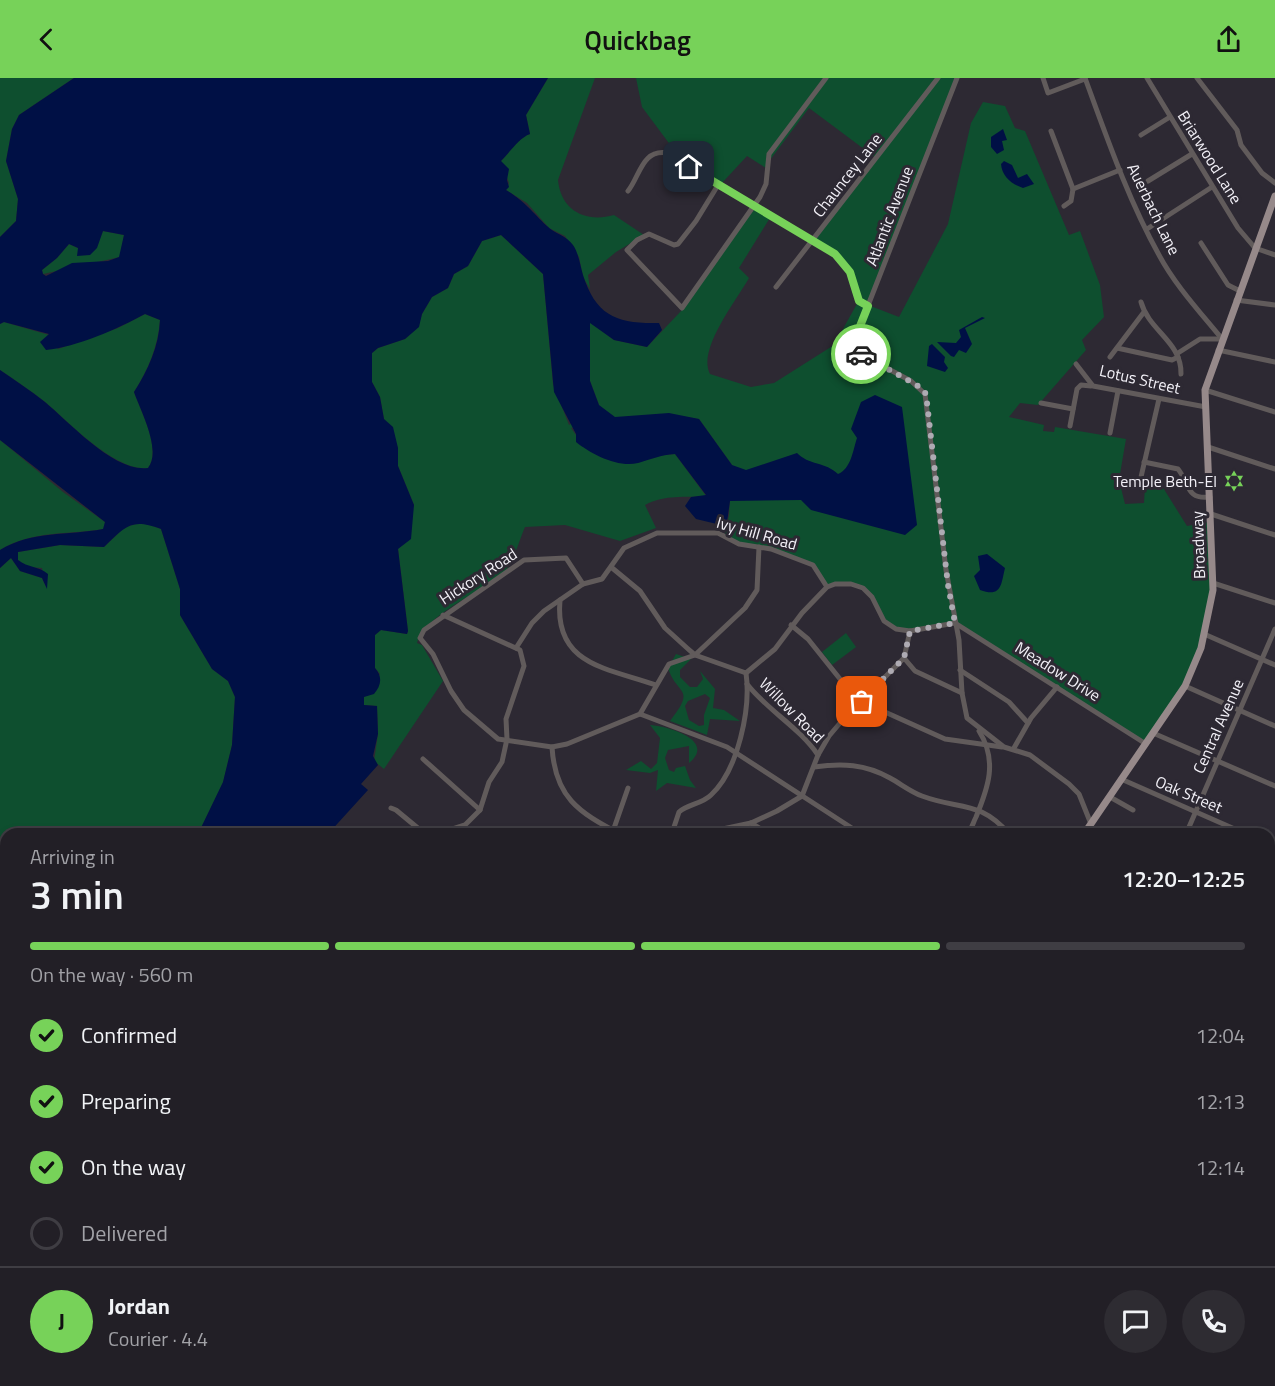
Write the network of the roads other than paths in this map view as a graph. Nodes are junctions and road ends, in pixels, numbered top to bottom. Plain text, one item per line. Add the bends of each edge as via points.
1 (826, 78) edge
2 (938, 78) edge
3 (957, 78) edge
4 (1043, 78) edge
5 (1085, 78) edge
6 (1147, 78) edge
7 (1197, 78) edge
8 (1170, 117) junction
9 (1051, 131) dead end
10 (1141, 135) dead end
11 (1192, 154) junction
12 (1120, 170) junction
13 (1148, 181) dead end
14 (1275, 183) edge
15 (718, 184) junction
16 (1212, 187) junction
17 (1073, 189) junction
18 (628, 191) dead end
19 (1275, 196) edge
20 (753, 204) junction
21 (1064, 206) dead end
22 (1272, 213) edge
23 (1147, 229) junction
24 (814, 240) junction
25 (1201, 243) dead end
26 (1255, 248) junction
27 (1275, 255) edge
28 (776, 287) dead end
29 (1240, 291) junction
30 (1236, 300) junction
31 (1141, 302) dead end
32 (1275, 305) edge
33 (868, 306) junction
34 (1144, 312) junction
35 (1222, 339) junction
36 (836, 346) dead end
37 (1117, 348) junction
38 (851, 349) junction
39 (1218, 350) junction
40 (1178, 355) junction
41 (1110, 357) dead end
42 (1275, 362) edge
43 (1076, 364) dead end
44 (1182, 374) dead end
45 (1093, 386) junction
46 (1205, 390) junction
47 (1118, 391) junction
48 (1159, 399) junction
49 (1041, 403) dead end
50 (1206, 407) junction
51 (1073, 409) junction
52 (1275, 412) edge
53 (1070, 426) dead end
54 (1110, 433) dead end
55 (1208, 447) junction
56 (1144, 462) junction
57 (1275, 468) edge
58 (1141, 477) dead end
59 (1210, 497) junction
60 (1211, 514) junction
61 (1275, 535) edge
62 (759, 548) junction
63 (611, 567) junction
64 (1213, 583) junction
65 (583, 584) junction
66 (827, 587) junction
67 (560, 600) junction
68 (1275, 603) edge
69 (443, 615) junction
70 (955, 623) junction
71 (791, 625) junction
72 (1275, 629) edge
73 (910, 631) junction
74 (1204, 634) junction
75 (516, 648) junction
76 (695, 654) junction
77 (904, 658) junction
78 (1262, 659) junction
79 (1275, 665) edge
80 (960, 670) junction
81 (746, 673) junction
82 (747, 684) junction
83 (656, 685) junction
84 (1185, 686) junction
85 (1057, 687) junction
86 (962, 693) junction
87 (856, 699) junction
88 (1240, 710) junction
89 (640, 714) junction
90 (1028, 723) junction
91 (974, 726) junction
92 (1275, 726) edge
93 (1153, 733) junction
94 (507, 741) junction
95 (1146, 744) junction
96 (987, 746) junction
97 (552, 747) junction
98 (1004, 747) junction
99 (1014, 748) junction
100 (736, 752) junction
101 (818, 755) junction
102 (423, 759) dead end
103 (1218, 761) junction
104 (814, 767) junction
105 (1121, 779) junction
106 (1275, 786) edge
107 (628, 788) dead end
108 (802, 796) junction
109 (1110, 797) junction
110 (391, 808) dead end
111 (480, 810) junction
112 (979, 810) junction
113 (1133, 810) dead end
114 (1196, 812) junction
115 (751, 823) junction
116 (418, 828) edge
117 (456, 828) edge
118 (609, 828) edge
119 (614, 828) edge
120 (672, 828) edge
121 (727, 828) edge
122 (759, 828) edge
123 (852, 828) edge
124 (971, 828) edge
125 (1003, 828) edge
126 (1089, 828) edge
127 (1090, 828) edge
128 (1189, 828) edge
129 (1232, 828) edge

1 - 20 street via 769,154 765,188
2 - 24 street, Chauncey Lane
3 - 33 street, Atlantic Avenue
4 - 5 street via 1048,93
5 - 12 street, Auerbach Lane
6 - 8 street, Briarwood Lane
7 - 14 street via 1237,130 1241,145 1262,173
8 - 10 street
8 - 11 street, Briarwood Lane
9 - 17 street
11 - 13 street
11 - 16 street, Briarwood Lane
12 - 17 street
12 - 23 street, Auerbach Lane
15 - 18 street via 667,153 655,153 646,159
15 - 20 street
15 - 20 street via 678,244 649,234 627,250 682,308
16 - 23 street
16 - 26 street, Briarwood Lane
17 - 21 street via 1071,201
19 - 22 main road, Broadway
20 - 24 street
22 - 26 main road, Broadway
23 - 35 street, Auerbach Lane via 1162,261
24 - 28 street, Chauncey Lane
24 - 33 street via 845,264 859,301
25 - 29 street via 1228,285
26 - 27 street
26 - 29 main road, Broadway
29 - 30 main road, Broadway
30 - 32 street
30 - 35 main road, Broadway
31 - 34 street
33 - 38 street, Atlantic Avenue
34 - 37 street
34 - 40 street
35 - 39 main road, Broadway
35 - 40 street via 1192,342
36 - 38 street
37 - 40 street via 1172,360
37 - 41 street
38 - 70 street via 924,392
39 - 42 street
39 - 46 main road, Broadway
40 - 44 street
43 - 45 street, Lotus Street
45 - 47 street, Lotus Street
45 - 51 street via 1077,388
46 - 50 main road, Broadway
46 - 52 street
47 - 48 street, Lotus Street
47 - 54 street
48 - 50 street, Lotus Street
48 - 56 street
49 - 51 street
50 - 55 main road, Broadway
51 - 53 street
55 - 57 street
55 - 59 main road, Broadway
56 - 58 street
56 - 59 street via 1178,470 1194,496
59 - 60 main road, Broadway
60 - 61 street
60 - 64 main road, Broadway
62 - 63 street, Ivy Hill Road via 739,544 718,533 661,532 624,548
62 - 66 street, Ivy Hill Road via 810,563
62 - 76 street via 755,594 729,626
63 - 65 street, Ivy Hill Road via 602,579
63 - 76 street, Willow Road via 640,591 665,628
64 - 68 street
64 - 74 main road, Broadway
65 - 67 street, Ivy Hill Road
65 - 69 street, Hickory Road via 566,558 524,560
66 - 71 street
66 - 73 street via 845,583 863,588 886,623
67 - 75 street, Ivy Hill Road via 532,623
67 - 83 street via 560,629 570,647 600,666
69 - 75 street
69 - 94 street, Hickory Road via 420,638 465,710 491,735
70 - 73 street
70 - 80 street
70 - 85 street, Meadow Drive
71 - 81 street via 775,649
71 - 87 street via 808,639
72 - 78 street, Central Avenue
73 - 77 street
74 - 78 street
74 - 84 main road, Broadway
75 - 94 street via 524,666 506,719
76 - 81 street, Willow Road
76 - 83 street via 669,664
77 - 86 street via 915,671
77 - 87 street
78 - 79 street
78 - 88 street, Central Avenue
80 - 86 street
80 - 90 street via 1009,702
81 - 82 street
82 - 100 street
82 - 101 street, Willow Road
83 - 89 street
84 - 88 street
84 - 93 main road, Broadway
85 - 90 street
85 - 95 street, Meadow Drive
86 - 91 street via 965,712
87 - 96 street via 945,739
87 - 101 street
88 - 92 street
88 - 103 street, Central Avenue
89 - 97 street via 580,741
89 - 100 street
90 - 99 street
91 - 96 street
91 - 98 street
93 - 95 main road, Broadway
93 - 103 street
94 - 97 street
94 - 111 street
95 - 105 main road, Broadway
96 - 98 street
96 - 112 street via 990,777
97 - 118 street via 557,778 566,797
98 - 99 street
99 - 126 street via 1030,755 1075,789 1083,801
100 - 108 street
100 - 120 street via 718,788 705,800 681,810
101 - 104 street
102 - 111 street
103 - 106 street
103 - 114 street, Central Avenue
104 - 108 street
104 - 112 street, Willow Road via 845,764 868,768 923,796
105 - 109 main road, Broadway
105 - 114 street, Oak Street
107 - 119 street
108 - 115 street
108 - 123 street
109 - 113 street
109 - 127 main road, Broadway
110 - 116 street
111 - 117 street via 465,825
112 - 124 street
112 - 125 street, Willow Road
114 - 128 street, Central Avenue
114 - 129 street, Oak Street
115 - 121 street
115 - 122 street

